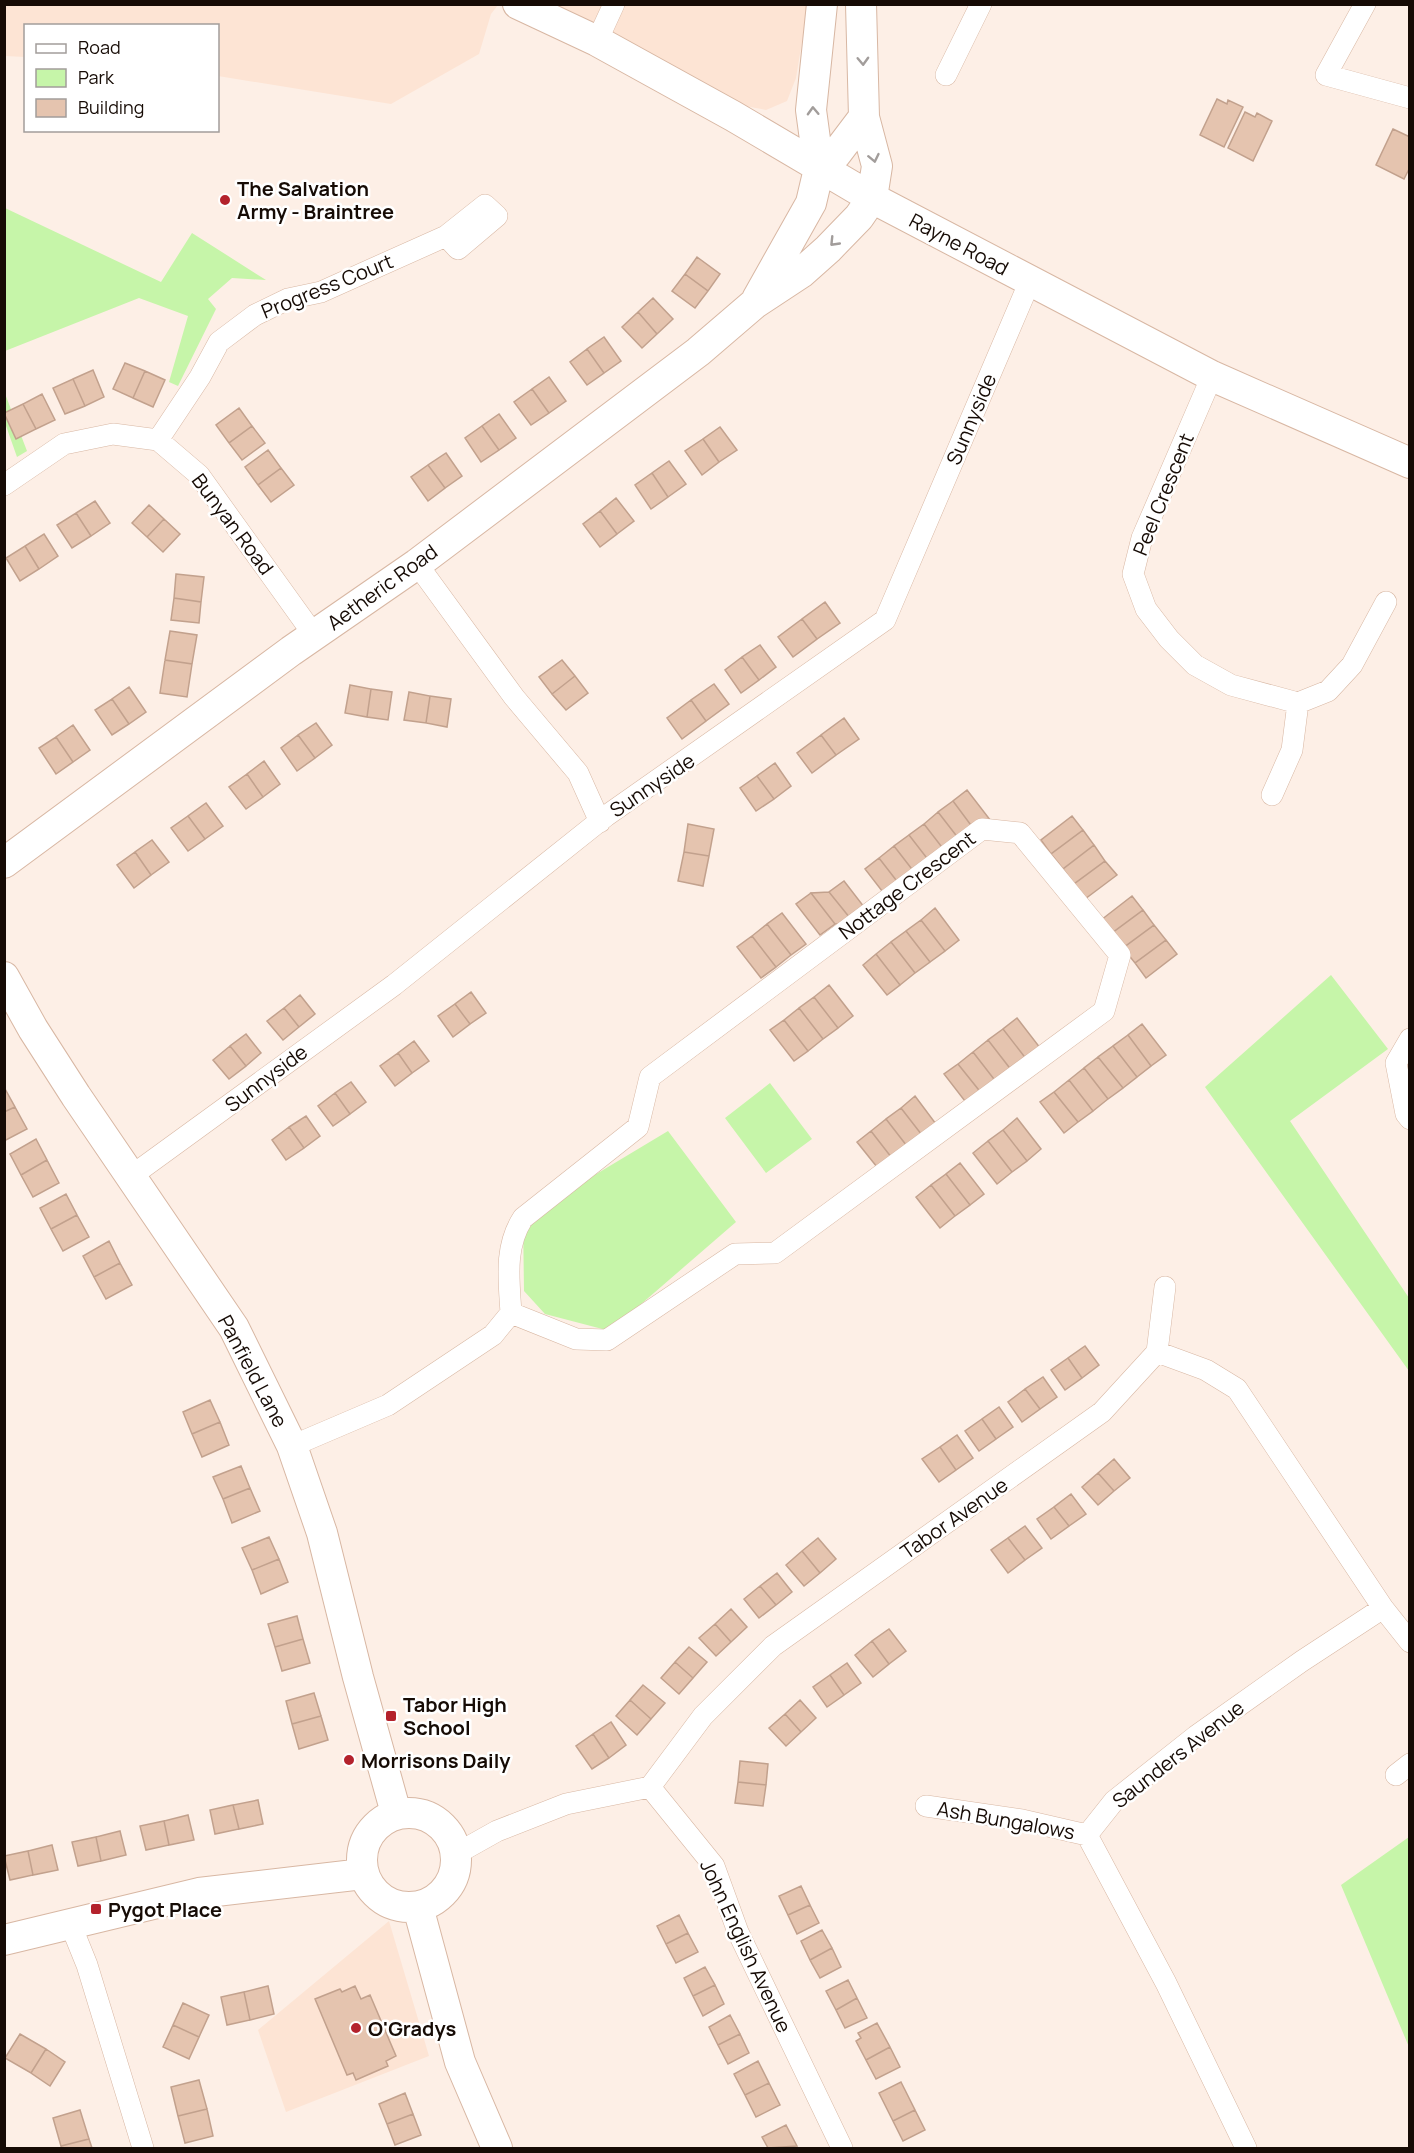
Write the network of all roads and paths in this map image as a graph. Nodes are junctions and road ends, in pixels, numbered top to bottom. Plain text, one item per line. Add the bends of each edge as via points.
1 (518, 4) edge
2 (614, 4) edge
3 (822, 4) edge
4 (861, 4) edge
5 (981, 4) edge
6 (1365, 4) edge
7 (597, 41) junction
8 (946, 75) dead end
9 (1410, 98) edge
10 (864, 117) junction
11 (819, 169) junction
12 (872, 198) junction
13 (446, 236) dead end
14 (1029, 281) junction
15 (754, 304) junction
16 (1212, 376) junction
17 (158, 440) junction
18 (1410, 463) edge
19 (4, 485) edge
20 (417, 564) junction
21 (1386, 602) dead end
22 (314, 635) junction
23 (1298, 703) junction
24 (1272, 795) dead end
25 (600, 822) junction
26 (4, 863) edge
27 (4, 977) edge
28 (1410, 1039) edge
29 (1410, 1119) edge
30 (130, 1177) junction
31 (1165, 1287) dead end
32 (511, 1313) junction
33 (1157, 1352) junction
34 (292, 1446) junction
35 (1383, 1608) junction
36 (1410, 1642) edge
37 (650, 1786) junction
38 (926, 1806) dead end
39 (396, 1813) junction
40 (1087, 1835) junction
41 (456, 1854) junction
42 (363, 1874) junction
43 (418, 1907) junction
44 (70, 1923) junction
45 (4, 1940) edge
46 (143, 2148) edge
47 (497, 2148) edge
48 (842, 2148) edge
49 (1246, 2148) edge

1 - 7 street, Rayne Road
2 - 7 street
11 -> 3 street via 812,110
4 -> 10 street
5 - 8 street
6 - 9 street via 1326,75
7 - 11 street, Rayne Road
10 - 11 street via 836,154
10 -> 12 street via 877,166
11 - 12 street, Rayne Road
11 - 15 street, Aetheric Road via 811,203
12 - 14 street, Rayne Road
12 -> 15 street, Aetheric Road via 860,217 801,273
13 - 17 street, Progress Court via 321,292 288,299 255,315 219,342
14 - 16 street, Rayne Road
14 - 25 street, Sunnyside via 885,620
15 - 20 street, Aetheric Road via 698,352
16 - 18 street, Rayne Road
16 - 23 street, Peel Crescent via 1142,538 1133,574 1146,609 1195,665 1231,685
17 - 19 street via 113,434 64,444
17 - 22 street, Bunyan Road via 199,475
20 - 22 street, Aetheric Road
20 - 25 street via 514,697 578,773
21 - 23 street via 1352,665 1328,691
22 - 26 street, Aetheric Road
23 - 24 street via 1292,750
25 - 30 street, Sunnyside via 394,985
27 - 30 street, Panfield Lane via 33,1029
28 - 29 street via 1396,1063
30 - 34 street, Panfield Lane via 234,1328
31 - 33 street
32 - 32 street, Nottage Crescent via 512,1233 522,1218 638,1127 650,1077 982,829 1020,833 1120,956 1104,1011 775,1253 735,1254 607,1340 576,1339
32 - 34 street via 494,1335 388,1405
33 - 35 street via 1206,1370 1237,1389
33 - 37 street, Tabor Avenue via 1102,1413 773,1646 703,1716
34 - 39 street, Panfield Lane via 322,1533
35 - 36 street
35 - 40 street, Saunders Avenue via 1196,1736 1114,1801
37 - 41 street via 566,1804 497,1831
37 - 48 street, John English Avenue via 714,1866 738,1932
38 - 40 street, Ash Bungalows via 1022,1820
39 - 41 street via 424,1814 441,1824 451,1837
39 - 42 street via 367,1835 360,1857
40 - 49 street via 1166,1983
41 - 43 street via 456,1870 447,1888 435,1900
42 - 43 street via 383,1900 399,1907
42 - 44 street via 199,1893
43 - 47 street via 460,2062
44 - 45 street
44 - 46 street via 87,1965

